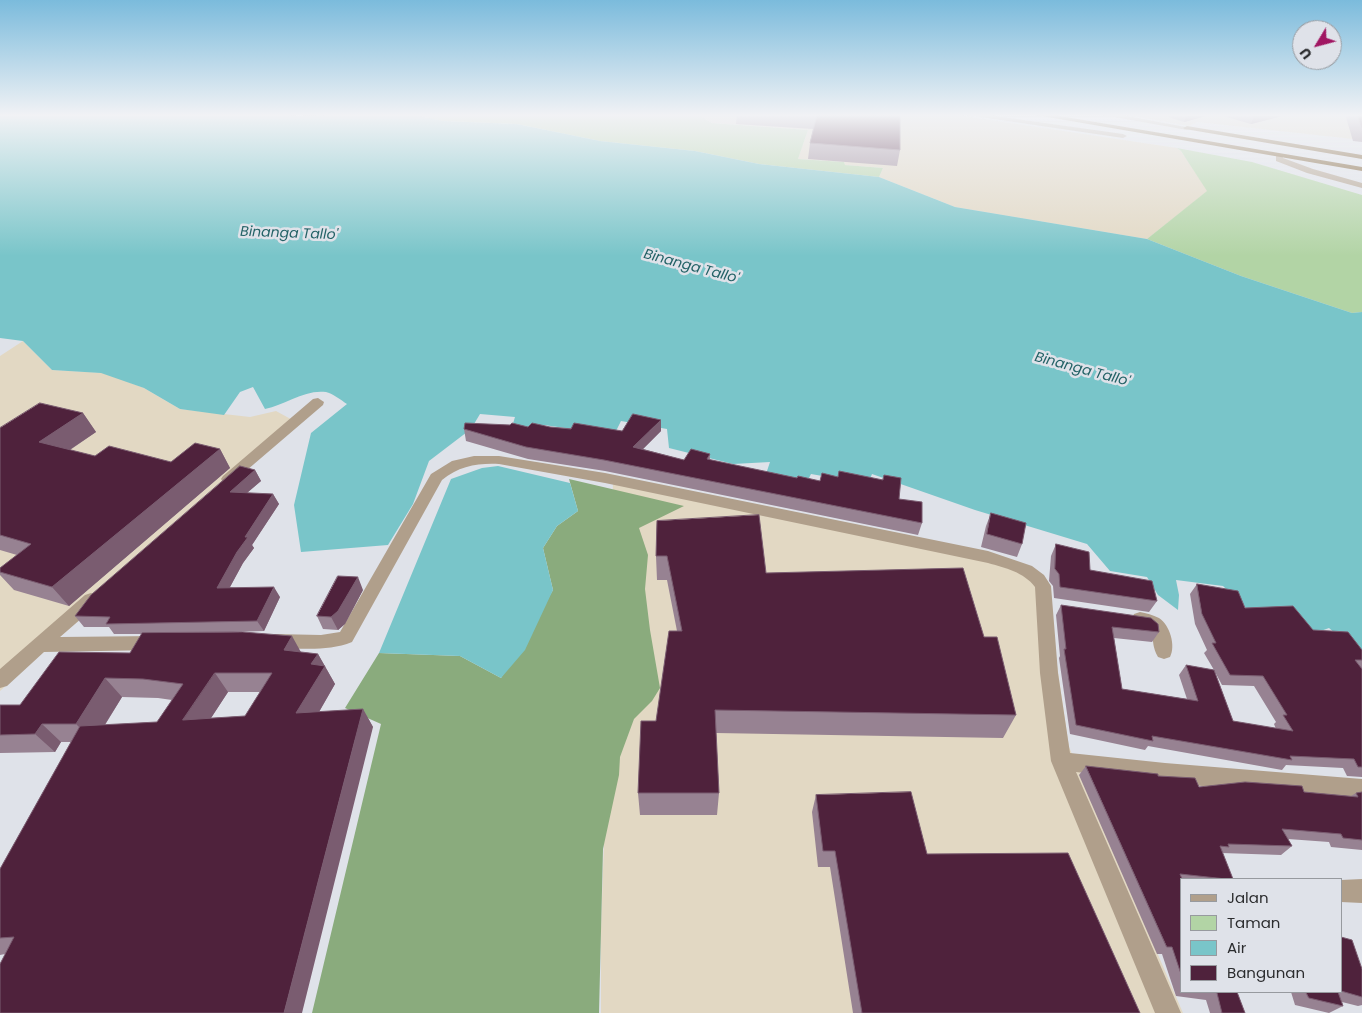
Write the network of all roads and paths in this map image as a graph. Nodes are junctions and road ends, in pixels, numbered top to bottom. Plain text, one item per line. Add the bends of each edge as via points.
1 (1284, 161) edge
2 (1313, 161) edge
3 (1362, 169) edge
4 (1362, 186) edge
5 (318, 402) dead end
6 (214, 492) edge
7 (105, 589) edge
8 (1044, 604) junction
9 (1063, 607) edge
10 (1120, 616) edge
11 (253, 642) edge
12 (176, 643) edge
13 (40, 645) junction
14 (1164, 652) dead end
15 (0, 680) edge
16 (1061, 761) junction
17 (1362, 789) edge
18 (1342, 891) edge
19 (1362, 892) edge
20 (1168, 1013) edge

1 - 4 street
2 - 3 highway
5 - 6 street
7 - 13 street
8 - 9 street
8 - 11 street via 1043,586 1036,577 988,557 605,478 491,459 458,465 436,477 345,638 324,642
8 - 16 street
10 - 14 street via 1145,619 1158,626 1162,632
12 - 13 street
13 - 15 street
16 - 17 street
16 - 20 street
18 - 19 street

